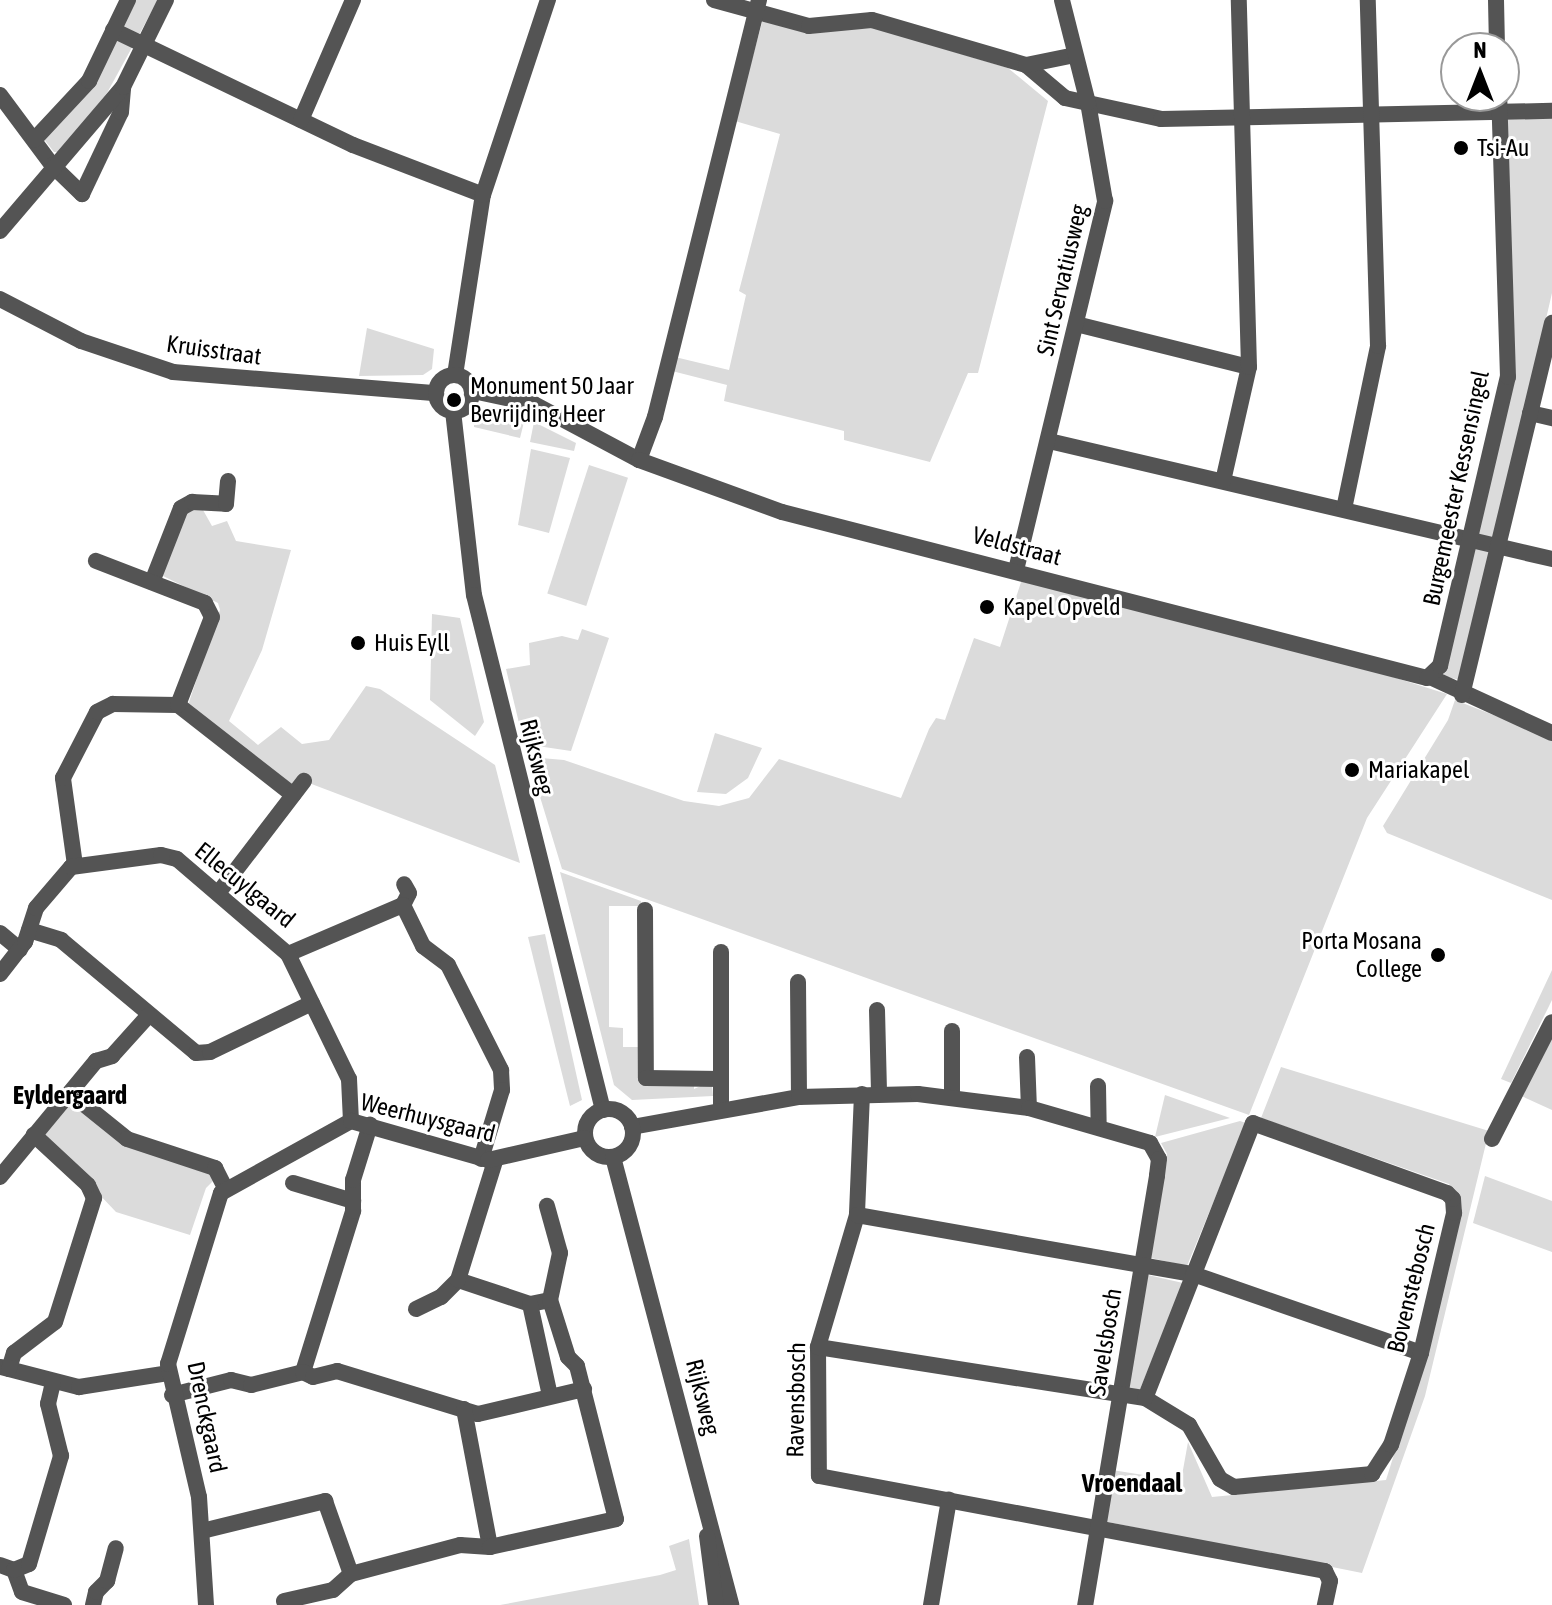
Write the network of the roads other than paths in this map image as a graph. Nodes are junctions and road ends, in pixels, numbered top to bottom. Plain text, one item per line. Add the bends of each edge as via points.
1 (128, 0) edge
2 (166, 0) edge
3 (353, 0) edge
4 (548, 0) edge
5 (714, 0) edge
6 (1062, 0) edge
7 (1239, 0) edge
8 (1368, 0) edge
9 (1496, 0) edge
10 (757, 6) edge
11 (113, 30) junction
12 (1497, 32) edge
13 (146, 44) junction
14 (1075, 55) junction
15 (1026, 65) junction
16 (123, 87) junction
17 (0, 95) edge
18 (1088, 103) junction
19 (1520, 107) edge
20 (1440, 109) edge
21 (1552, 111) edge
22 (1499, 112) edge
23 (1371, 115) junction
24 (1242, 117) junction
25 (301, 120) junction
26 (34, 140) junction
27 (52, 165) junction
28 (483, 195) junction
29 (0, 231) edge
30 (0, 300) edge
31 (1552, 323) edge
32 (1076, 324) junction
33 (1249, 367) junction
34 (455, 375) junction
35 (473, 391) junction
36 (436, 393) junction
37 (453, 411) junction
38 (1530, 413) junction
39 (1552, 418) edge
40 (1049, 441) junction
41 (639, 460) junction
42 (228, 481) dead end
43 (1223, 481) junction
44 (1344, 509) junction
45 (1472, 540) junction
46 (1498, 545) junction
47 (1552, 559) edge
48 (96, 561) dead end
49 (1016, 570) junction
50 (152, 582) junction
51 (1430, 677) junction
52 (1462, 695) junction
53 (178, 705) junction
54 (1552, 733) edge
55 (304, 781) dead end
56 (293, 795) junction
57 (75, 865) junction
58 (404, 884) dead end
59 (219, 892) junction
60 (403, 905) junction
61 (645, 910) dead end
62 (29, 930) junction
63 (0, 933) edge
64 (20, 950) junction
65 (721, 952) dead end
66 (288, 954) junction
67 (0, 974) edge
68 (798, 982) dead end
69 (312, 1003) junction
70 (877, 1010) dead end
71 (148, 1016) junction
72 (1552, 1022) edge
73 (952, 1031) dead end
74 (1027, 1057) dead end
75 (721, 1079) junction
76 (1098, 1086) dead end
77 (70, 1093) junction
78 (870, 1094) junction
79 (799, 1097) junction
80 (952, 1097) junction
81 (721, 1108) junction
82 (1029, 1108) junction
83 (603, 1110) junction
84 (351, 1121) junction
85 (370, 1125) junction
86 (1099, 1125) junction
87 (632, 1127) junction
88 (34, 1135) junction
89 (585, 1138) junction
90 (1492, 1139) dead end
91 (613, 1157) junction
92 (488, 1160) junction
93 (4, 1166) edge
94 (293, 1183) dead end
95 (225, 1188) junction
96 (353, 1201) junction
97 (547, 1206) dead end
98 (857, 1215) junction
99 (1141, 1267) junction
100 (1193, 1274) junction
101 (458, 1280) junction
102 (550, 1300) junction
103 (530, 1304) junction
104 (416, 1309) dead end
105 (818, 1347) junction
106 (1421, 1353) junction
107 (5, 1368) edge
108 (303, 1372) junction
109 (168, 1373) junction
110 (53, 1382) junction
111 (584, 1389) junction
112 (1121, 1392) junction
113 (172, 1395) junction
114 (550, 1396) junction
115 (1145, 1398) junction
116 (464, 1409) junction
117 (949, 1500) junction
118 (706, 1511) junction
119 (1099, 1525) junction
120 (202, 1531) junction
121 (490, 1547) junction
122 (116, 1548) dead end
123 (7, 1568) edge
124 (204, 1570) junction
125 (351, 1574) junction
126 (284, 1601) dead end
127 (64, 1605) edge
128 (93, 1605) edge
129 (206, 1605) edge
130 (213, 1605) edge
131 (716, 1605) edge
132 (731, 1605) edge
133 (931, 1605) edge
134 (1085, 1605) edge
135 (1325, 1605) edge

1 - 11 street
2 - 13 street
3 - 25 street
4 - 28 street
5 - 10 street
6 - 14 street, Sint Servatiusweg
7 - 24 street
8 - 23 street
9 - 12 street
10 - 15 street via 809,26 872,20
10 - 41 street via 655,417
11 - 13 street
11 - 26 street via 89,81
13 - 16 street
13 - 25 street
14 - 15 street
14 - 18 street, Sint Servatiusweg
15 - 18 street via 1065,98
16 - 27 street
16 - 27 street via 121,112 82,194
17 - 26 street
18 - 24 street via 1161,119
18 - 32 street, Sint Servatiusweg via 1105,201
19 - 21 street
20 - 23 street
22 - 45 street, Burgemeester Kessensingel via 1508,377
23 - 24 street
23 - 44 street via 1378,346
24 - 33 street
25 - 28 street
26 - 27 street
27 - 29 street
28 - 34 street
30 - 36 street, Kruisstraat via 81,341 173,372
31 - 38 street
32 - 33 street
32 - 40 street, Sint Servatiusweg
33 - 43 street
34 - 35 street via 468,380
34 - 36 street via 440,381
35 - 37 street via 467,406
35 - 41 street, Veldstraat via 545,409
36 - 37 street via 441,405
37 - 83 street, Rijksweg via 474,595
38 - 39 street
38 - 46 street
40 - 43 street
40 - 49 street, Sint Servatiusweg
41 - 49 street, Veldstraat via 782,512
42 - 50 street via 226,504 192,502 181,508
43 - 44 street
44 - 45 street
45 - 46 street
45 - 51 street, Burgemeester Kessensingel via 1440,666
46 - 47 street
46 - 52 street
48 - 50 street
49 - 51 street, Veldstraat via 1403,675
50 - 53 street via 205,603 212,612
51 - 52 street, Veldstraat
52 - 54 street, Veldstraat
53 - 56 street
53 - 57 street via 113,704 97,712 63,778
55 - 56 street
56 - 59 street
57 - 59 street, Ellecuylgaard via 167,856
57 - 62 street via 36,908
58 - 60 street via 409,893
59 - 66 street, Ellecuylgaard
60 - 66 street
60 - 92 street via 423,946 448,965 501,1070
61 - 75 street via 646,1078
62 - 64 street
62 - 71 street via 61,940
63 - 64 street
64 - 67 street
65 - 75 street
66 - 69 street, Ellecuylgaard
68 - 79 street
69 - 71 street via 200,1054
69 - 84 street, Ellecuylgaard via 351,1085
70 - 78 street
71 - 77 street via 112,1056 96,1061
72 - 90 street
73 - 80 street
74 - 82 street
75 - 81 street
76 - 86 street
77 - 88 street
77 - 95 street via 127,1139 215,1168
78 - 79 street, Savelsbosch
78 - 80 street, Savelsbosch
78 - 98 street, Ravensbosch
79 - 81 street, Savelsbosch
80 - 82 street, Savelsbosch
81 - 87 street, Savelsbosch
82 - 86 street, Savelsbosch
83 - 87 street via 621,1113
83 - 89 street via 588,1121
84 - 85 street, Weerhuysgaard
84 - 95 street, Weerhuysgaard
85 - 92 street, Weerhuysgaard
85 - 96 street via 353,1180
86 - 99 street, Savelsbosch via 1140,1138 1159,1159
87 - 91 street via 628,1147
88 - 93 street
88 - 107 street via 88,1185 94,1198 55,1322 14,1353
89 - 91 street via 597,1154
89 - 92 street, Weerhuysgaard
91 - 118 street, Rijksweg
92 - 101 street
94 - 96 street
95 - 109 street, Drenckgaard via 214,1204
96 - 108 street
97 - 102 street via 560,1253
98 - 99 street
98 - 105 street, Ravensbosch
99 - 100 street
99 - 112 street, Savelsbosch
100 - 106 street
100 - 106 street, Bovenstebosch via 1253,1123 1453,1199
100 - 115 street, Bovenstebosch
101 - 103 street
101 - 104 street via 441,1297
102 - 103 street
102 - 111 street
103 - 114 street
105 - 112 street
105 - 117 street, Ravensbosch via 819,1476
106 - 115 street, Bovenstebosch via 1391,1445 1372,1474 1234,1487 1220,1479 1189,1425
107 - 110 street
108 - 113 street via 251,1385 231,1380
108 - 116 street via 313,1377 337,1371
109 - 110 street via 85,1387
109 - 113 street, Drenckgaard
110 - 123 street via 48,1404 61,1456 29,1564
111 - 114 street
111 - 121 street via 616,1519
112 - 115 street
112 - 119 street, Savelsbosch
113 - 120 street, Drenckgaard via 193,1464
114 - 116 street via 478,1414
116 - 121 street
117 - 119 street, Ravensbosch
117 - 133 street
118 - 131 street, Rijksweg
118 - 132 street, Rijksweg
119 - 134 street, Savelsbosch
119 - 135 street, Ravensbosch via 1325,1571 1330,1581
120 - 124 street, Drenckgaard
120 - 125 street via 325,1501
121 - 125 street via 460,1545
122 - 128 street via 107,1581
123 - 127 street via 22,1592
124 - 129 street, Drenckgaard
124 - 130 street, Drenckgaard
125 - 126 street via 333,1590

